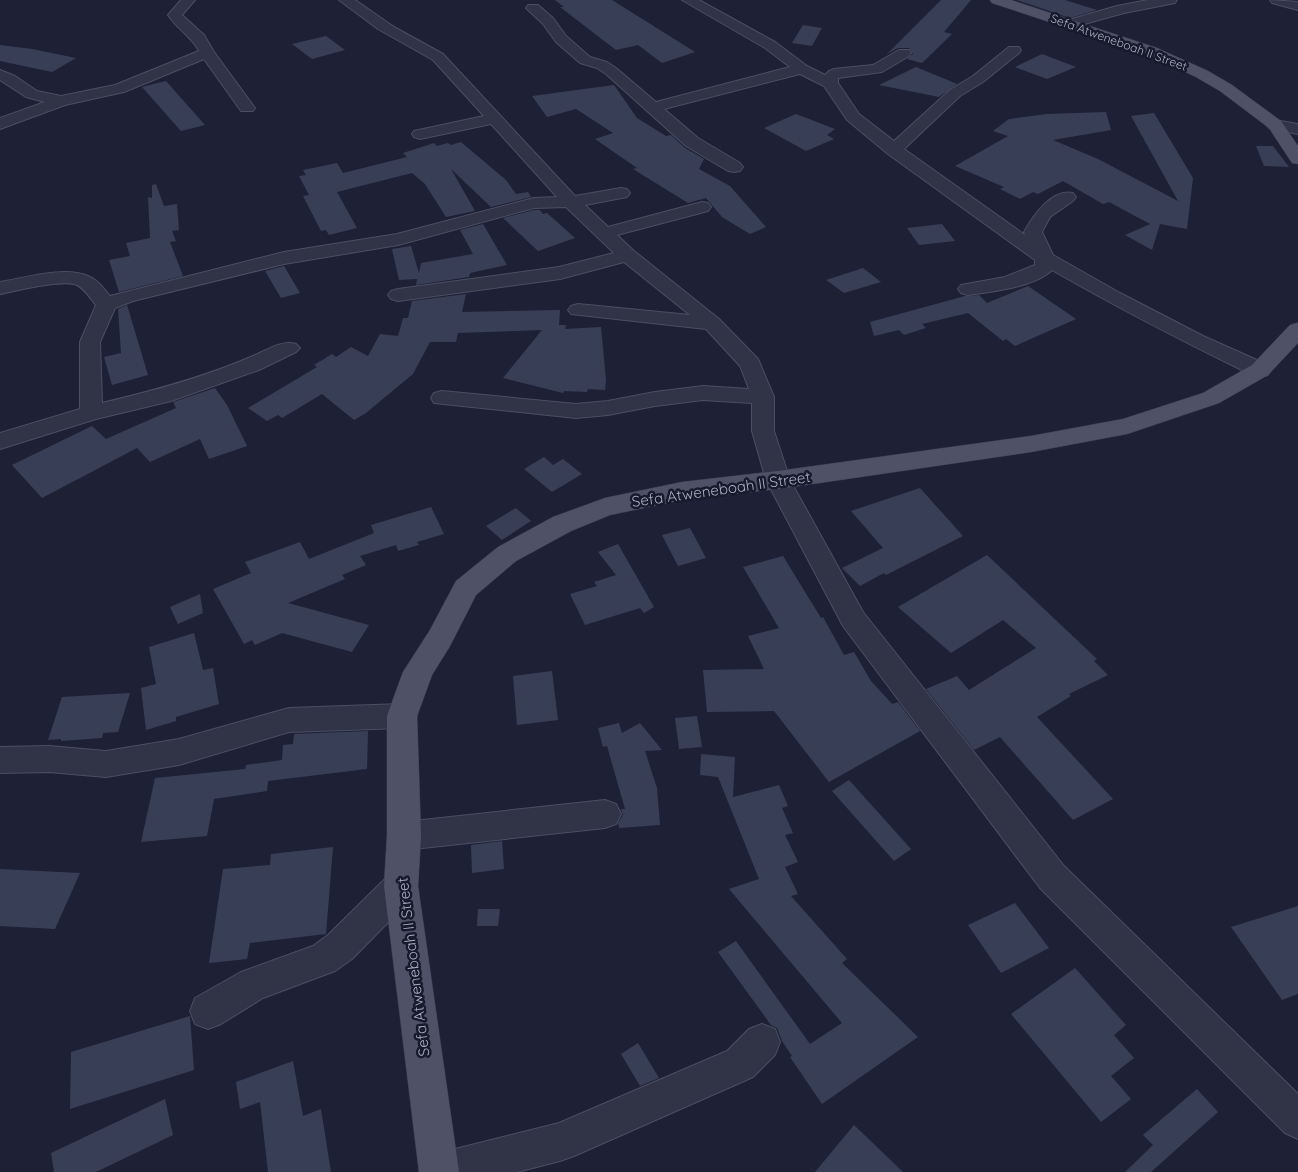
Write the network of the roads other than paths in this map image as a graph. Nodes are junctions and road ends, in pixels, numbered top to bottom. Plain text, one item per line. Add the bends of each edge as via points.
1 (188, 0) edge
2 (346, 0) edge
3 (689, 0) edge
4 (997, 0) edge
5 (1170, 0) edge
6 (1277, 0) edge
7 (1298, 6) edge
8 (533, 8) dead end
9 (1070, 24) junction
10 (1014, 50) dead end
11 (207, 53) junction
12 (904, 53) dead end
13 (802, 69) junction
14 (0, 75) edge
15 (830, 83) junction
16 (61, 101) junction
17 (248, 108) dead end
18 (654, 108) junction
19 (494, 119) junction
20 (0, 124) edge
21 (1275, 125) junction
22 (1298, 129) edge
23 (420, 134) dead end
24 (1294, 148) edge
25 (894, 150) junction
26 (734, 166) dead end
27 (621, 193) dead end
28 (1067, 197) dead end
29 (571, 202) junction
30 (702, 207) dead end
31 (605, 233) junction
32 (627, 254) junction
33 (1045, 258) junction
34 (0, 288) edge
35 (968, 289) dead end
36 (398, 295) dead end
37 (106, 304) junction
38 (578, 310) dead end
39 (712, 323) junction
40 (1298, 330) edge
41 (289, 348) dead end
42 (1260, 370) junction
43 (763, 396) junction
44 (442, 398) dead end
45 (91, 413) junction
46 (0, 441) edge
47 (778, 480) junction
48 (402, 716) junction
49 (0, 760) edge
50 (605, 814) dead end
51 (404, 836) junction
52 (401, 886) junction
53 (208, 1011) dead end
54 (762, 1042) dead end
55 (1298, 1120) edge
56 (439, 1172) edge

1 - 11 street via 176,15 179,22 199,38
2 - 19 street via 387,29 438,56
3 - 13 street via 770,45
4 - 9 main road, Sefa Atweneboah II Street
5 - 9 street
6 - 7 street
8 - 18 street via 585,60 611,70
9 - 21 main road, Sefa Atweneboah II Street via 1195,70 1226,88
10 - 25 street via 955,93
11 - 16 street via 119,89
11 - 17 street
12 - 15 street via 877,69 834,74
13 - 15 street
13 - 18 street
14 - 16 street via 32,94
15 - 25 street via 853,117
16 - 20 street
18 - 26 street via 692,142
19 - 23 street
19 - 29 street
21 - 22 street
21 - 24 main road, Sefa Atweneboah II Street
25 - 33 street
27 - 29 street
28 - 33 street via 1043,214 1032,232
29 - 31 street
29 - 37 street via 534,203 398,239 284,258
30 - 31 street
31 - 32 street
32 - 36 street via 560,273
32 - 39 street
33 - 35 street via 1044,268 1033,275
33 - 42 street via 1112,297
34 - 37 street via 75,278 84,280
37 - 45 street via 90,342
38 - 39 street
39 - 43 street via 750,364
40 - 42 main road, Sefa Atweneboah II Street
41 - 45 street via 162,396
42 - 47 main road, Sefa Atweneboah II Street via 1210,398 1127,426 1022,445
43 - 44 street via 703,393 576,411
43 - 47 street via 763,431
45 - 46 street
47 - 48 main road, Sefa Atweneboah II Street via 682,491 605,507 562,524 507,554 466,588 418,672
47 - 55 street via 853,618 1052,877
48 - 49 street via 288,720 179,752 106,764 49,759
48 - 51 main road, Sefa Atweneboah II Street
50 - 51 street
51 - 52 main road, Sefa Atweneboah II Street
52 - 53 street via 340,948 323,959 253,984
52 - 56 main road, Sefa Atweneboah II Street
54 - 56 street via 740,1064 560,1142

